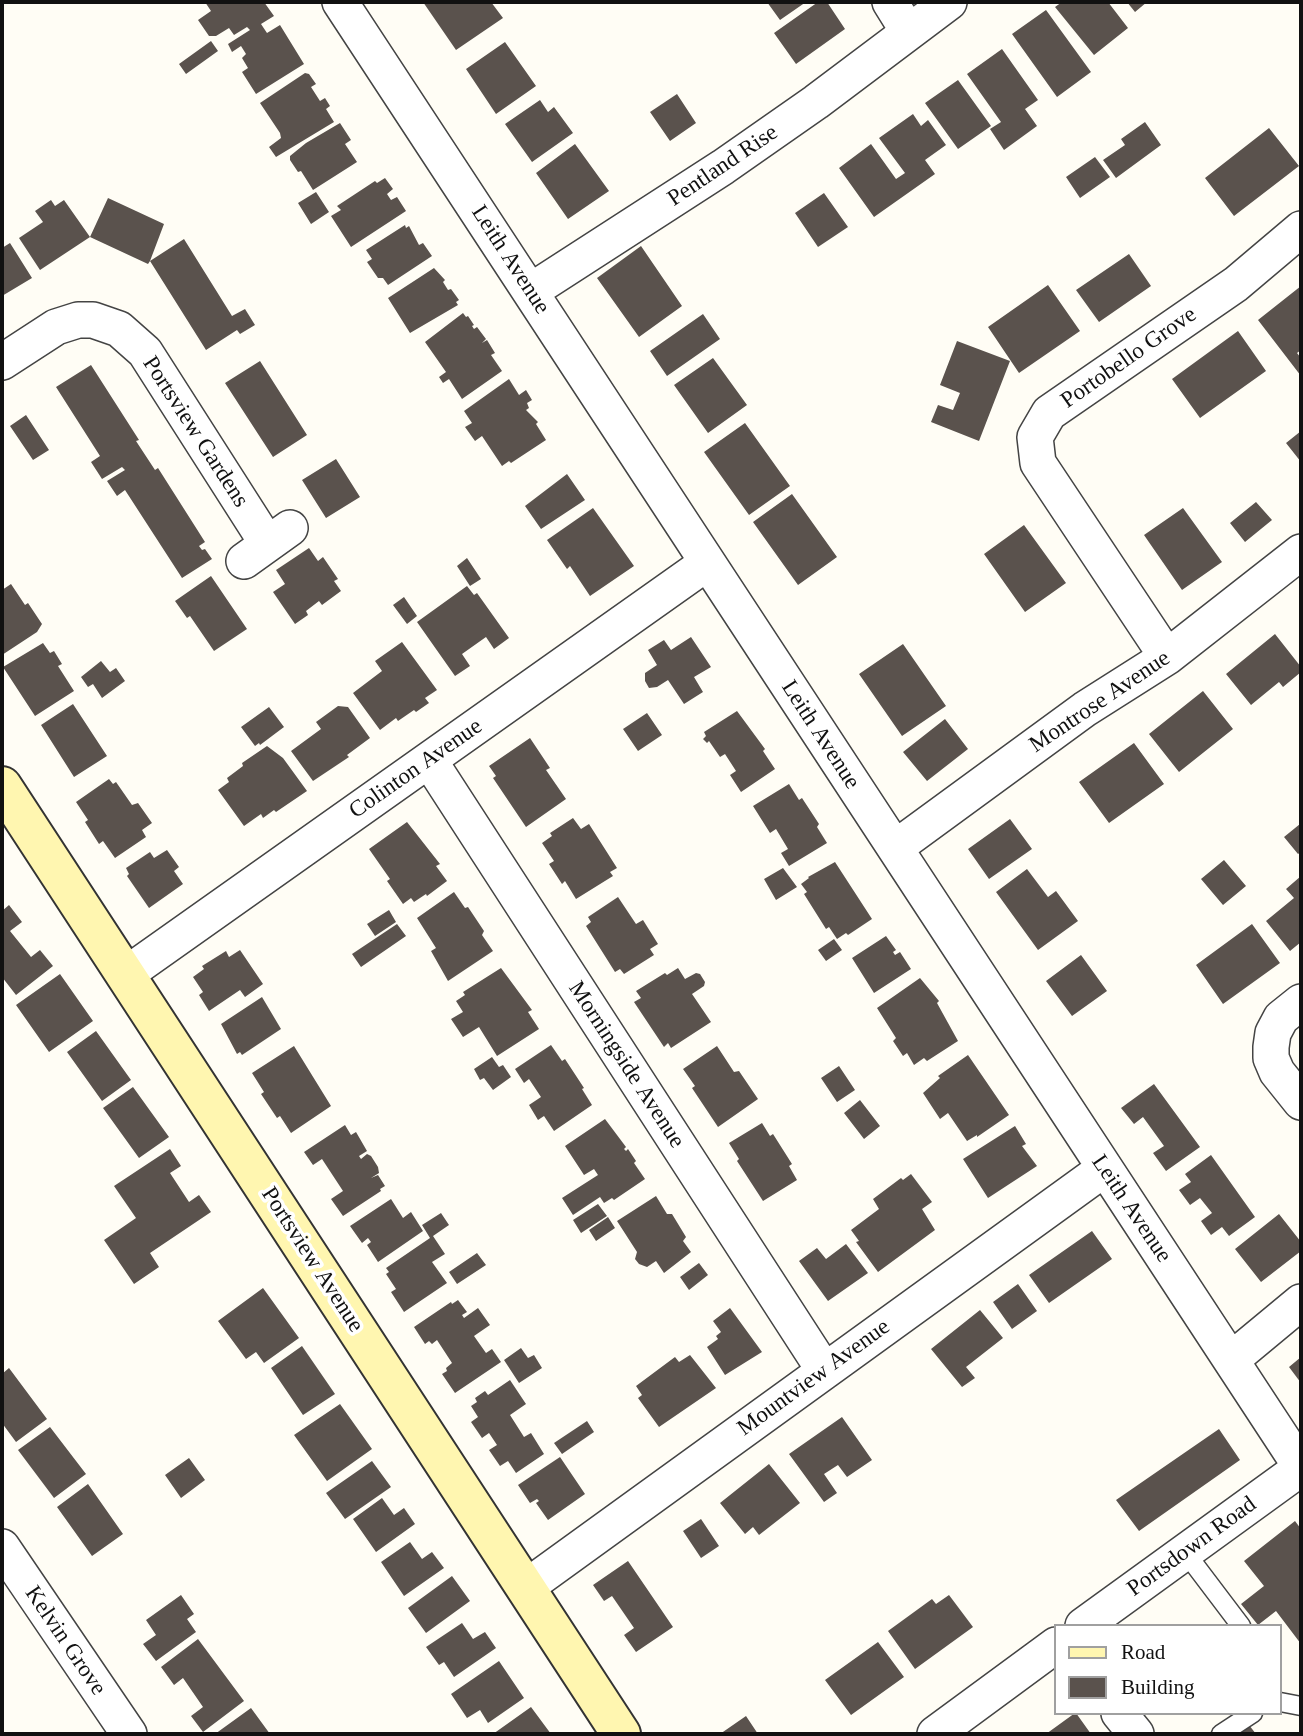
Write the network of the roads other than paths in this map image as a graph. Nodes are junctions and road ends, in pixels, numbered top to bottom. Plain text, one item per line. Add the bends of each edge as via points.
1 (340, 2) edge
2 (890, 2) edge
3 (949, 2) edge
4 (908, 32) junction
5 (1301, 229) edge
6 (531, 291) junction
7 (2, 362) edge
8 (267, 544) dead end
9 (1301, 552) edge
10 (707, 563) junction
11 (1167, 657) junction
12 (429, 760) junction
13 (2, 786) edge
14 (895, 848) junction
15 (125, 975) junction
16 (1301, 1002) edge
17 (1301, 1102) edge
18 (1104, 1169) junction
19 (1301, 1303) edge
20 (1231, 1360) junction
21 (824, 1370) junction
22 (1301, 1468) edge
23 (2, 1547) edge
24 (1185, 1552) junction
25 (525, 1588) junction
26 (1086, 1624) edge
27 (1239, 1624) edge
28 (1054, 1646) edge
29 (1282, 1702) edge
30 (1301, 1706) edge
31 (1121, 1715) edge
32 (1250, 1715) edge
33 (129, 1734) edge
34 (621, 1734) edge
35 (935, 1734) edge
36 (1136, 1734) edge
37 (1221, 1734) edge

1 - 6 street, Leith Avenue
2 - 4 street
3 - 4 street, Pentland Rise
4 - 6 street, Pentland Rise via 723,167
5 - 11 street, Portobello Grove via 1236,284 1049,413 1035,437 1038,463
6 - 10 street, Leith Avenue
7 - 8 street, Portsview Gardens via 56,327 78,320 119,329 145,352
9 - 11 street, Montrose Avenue
10 - 12 street, Colinton Avenue
10 - 14 street, Leith Avenue
11 - 14 street, Montrose Avenue via 1085,709
12 - 15 street, Colinton Avenue
12 - 21 street, Morningside Avenue
13 - 15 street, Portsview Avenue
14 - 18 street, Leith Avenue
15 - 25 street, Portsview Avenue
16 - 17 street via 1281,1018 1271,1047 1277,1072
18 - 20 street, Leith Avenue
18 - 21 street, Mountview Avenue
19 - 20 street
20 - 22 street, Leith Avenue
21 - 25 street, Mountview Avenue
22 - 24 street, Portsdown Road
23 - 33 street, Kelvin Grove
24 - 26 street, Portsdown Road
24 - 27 lane
25 - 34 street, Portsview Avenue
28 - 35 street
29 - 30 lane
31 - 36 street
32 - 37 lane

